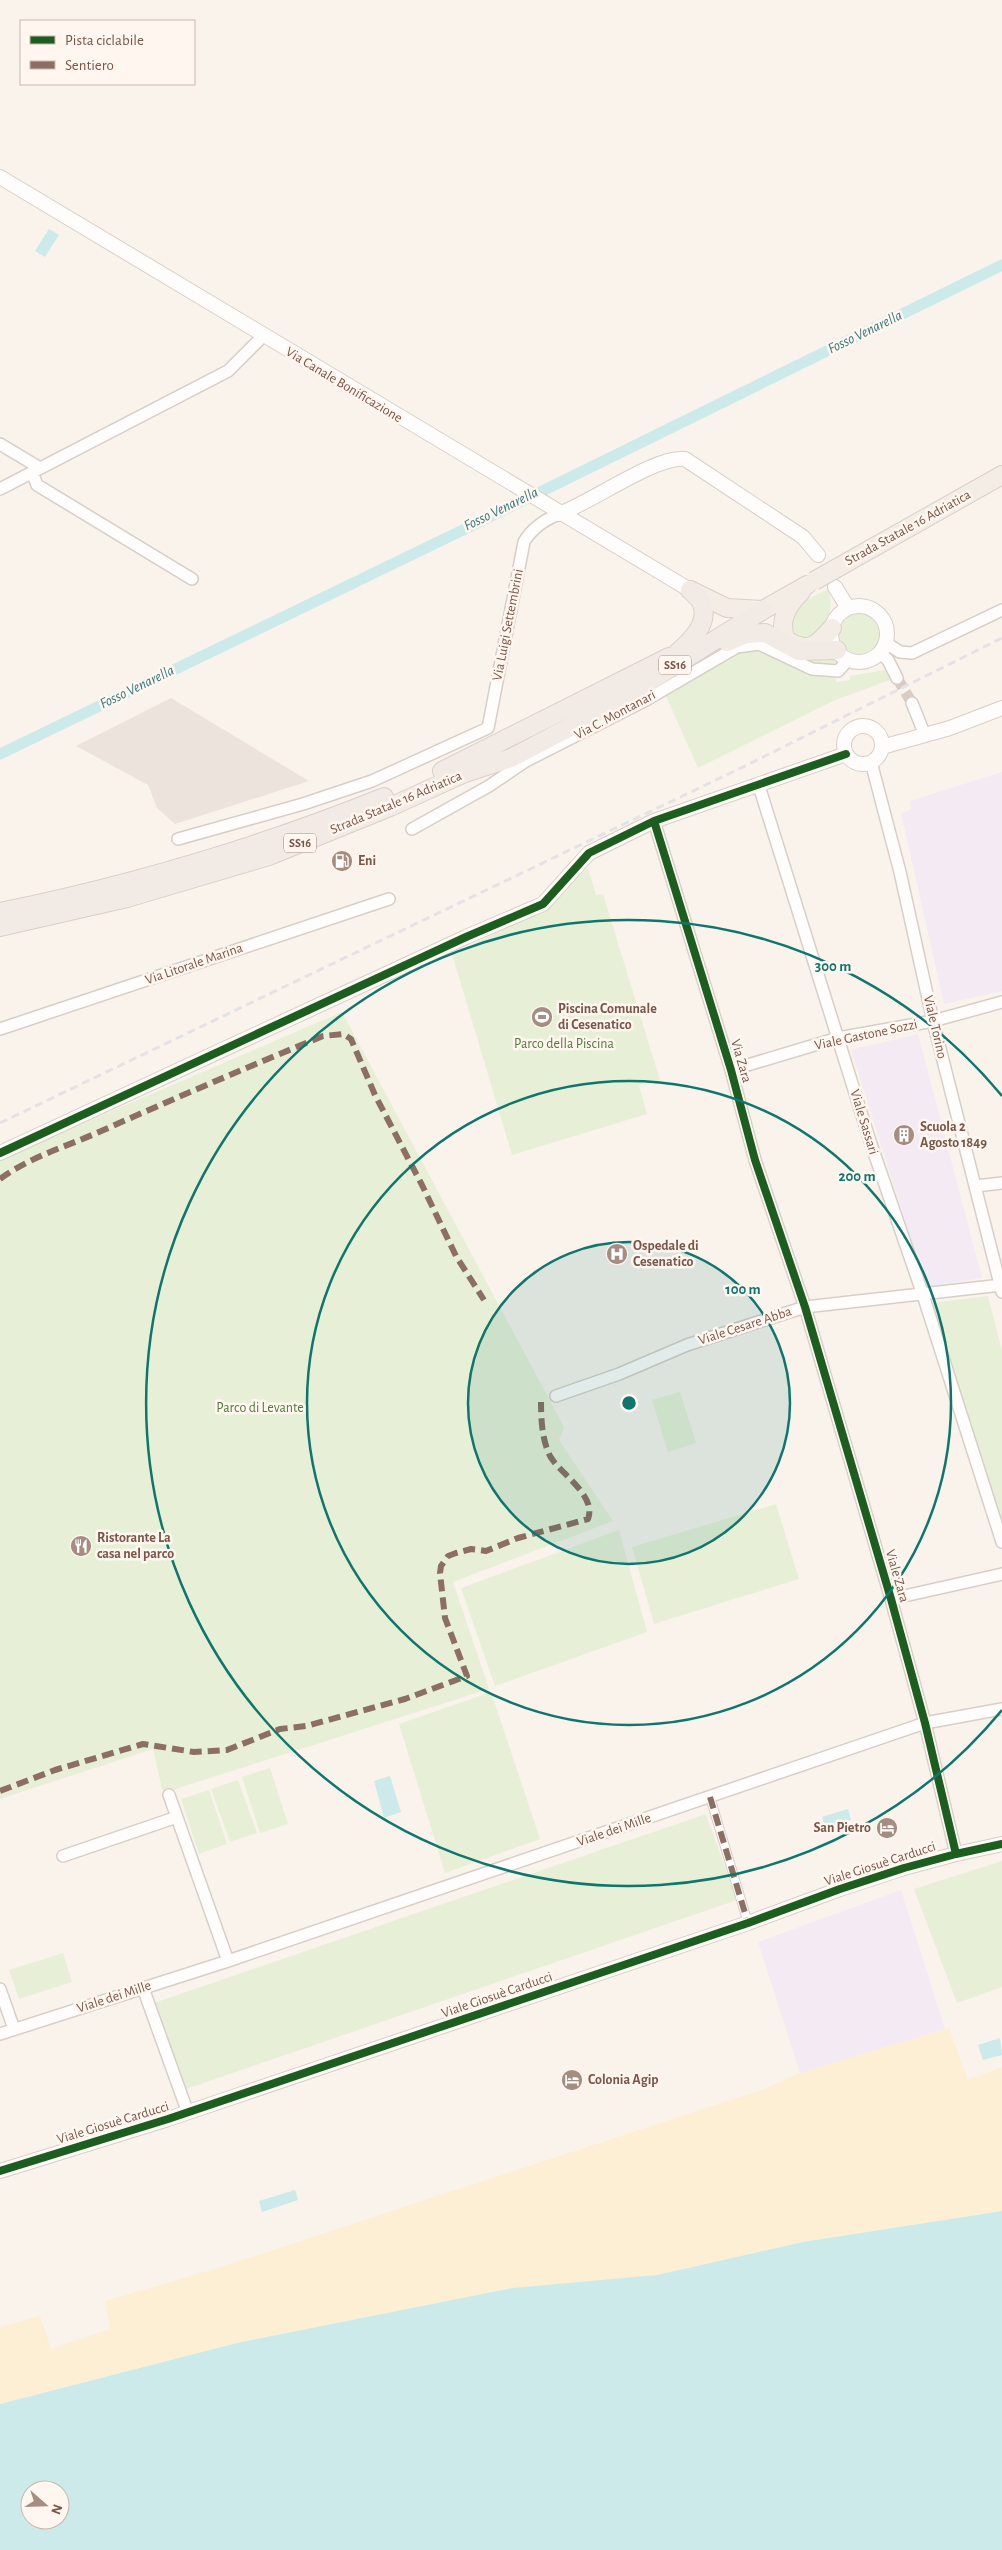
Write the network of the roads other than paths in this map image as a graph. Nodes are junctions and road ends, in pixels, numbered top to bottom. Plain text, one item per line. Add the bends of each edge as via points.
1 (0, 177) edge
2 (263, 336) junction
3 (0, 444) edge
4 (36, 470) junction
5 (1002, 475) edge
6 (0, 489) edge
7 (556, 512) junction
8 (818, 555) dead end
9 (192, 579) dead end
10 (811, 583) junction
11 (835, 587) dead end
12 (690, 590) junction
13 (848, 608) junction
14 (763, 610) junction
15 (1002, 610) edge
16 (832, 628) junction
17 (883, 648) junction
18 (843, 655) junction
19 (674, 660) junction
20 (897, 678) tunnel mouth
21 (912, 703) tunnel mouth
22 (1002, 708) edge
23 (979, 715) junction
24 (922, 728) junction
25 (881, 742) junction
26 (846, 754) junction
27 (871, 762) junction
28 (759, 786) junction
29 (654, 821) junction
30 (412, 829) dead end
31 (178, 839) dead end
32 (388, 899) dead end
33 (0, 912) edge
34 (0, 927) edge
35 (1002, 1002) edge
36 (933, 1021) junction
37 (0, 1029) edge
38 (838, 1038) junction
39 (731, 1070) junction
40 (0, 1153) edge
41 (1002, 1183) edge
42 (976, 1186) junction
43 (1001, 1288) edge
44 (923, 1295) junction
45 (805, 1307) junction
46 (556, 1396) dead end
47 (1002, 1542) edge
48 (1002, 1574) edge
49 (890, 1599) junction
50 (1002, 1709) edge
51 (926, 1723) junction
52 (169, 1795) dead end
53 (710, 1797) junction
54 (177, 1817) junction
55 (1002, 1844) edge
56 (956, 1854) junction
57 (63, 1856) dead end
58 (748, 1923) junction
59 (228, 1961) junction
60 (143, 1988) junction
61 (0, 1989) edge
62 (14, 2029) junction
63 (0, 2034) edge
64 (188, 2113) junction
65 (0, 2171) edge

1 - 2 street, Via Canale Bonificazione
2 - 4 street via 228,372
2 - 7 street, Via Canale Bonificazione
3 - 4 street
4 - 6 street
4 - 9 street via 37,485
5 - 10 main road, Strada Statale 16 Adriatica / SS16, bridge
7 - 8 street, Via Luigi Settembrini via 578,507 675,458 685,459 803,537
7 - 12 street, Via Canale Bonificazione
7 - 31 street, Via Luigi Settembrini via 535,528 524,542 488,728 372,781
10 - 14 main road, Strada Statale 16 Adriatica / SS16
10 - 16 main road via 792,600 785,614 782,624 786,640 804,647 815,646
11 - 13 street
12 - 14 main road via 727,608
12 - 19 highway via 701,602 701,627
13 - 16 street via 838,616
13 - 17 street via 864,606 878,613 886,627
14 - 19 highway, Strada Statale 16 Adriatica / SS16
15 - 17 street via 912,652
16 - 18 street via 834,644
17 - 18 street via 866,661
17 - 20 street
18 - 19 highway via 799,651 774,637 756,632
18 - 30 street, Via C. Montanari via 838,671 824,672 759,644 737,648 646,700 526,761 489,786
19 - 33 highway, Strada Statale 16 Adriatica / SS16 via 374,801 264,842 139,880
19 - 34 highway, Strada Statale 16 Adriatica / SS16 via 608,707 511,758 465,773 269,856 127,898
21 - 24 street
22 - 23 street
23 - 24 street
23 - 25 street via 950,728
24 - 25 street
25 - 26 street via 868,727 858,727 846,738
25 - 27 street via 876,758
26 - 27 street via 860,763
26 - 28 street
27 - 36 street, Viale Torino via 900,872
28 - 29 street
28 - 38 street, Viale Sassari
29 - 39 street, Via Zara
29 - 40 street via 589,853 543,904 466,936
32 - 37 street, Via Litorale Marina
35 - 36 street, Viale Gastone Sozzi
36 - 38 street, Viale Gastone Sozzi
36 - 42 street, Viale Torino
38 - 39 street, Viale Gastone Sozzi
38 - 44 street, Viale Sassari
39 - 45 street, Via Zara via 755,1160
41 - 42 street
42 - 43 street, Viale Torino
43 - 44 street, Viale Cesare Abba
44 - 45 street, Viale Cesare Abba
44 - 47 street, Viale Sassari
45 - 46 street, Viale Cesare Abba via 687,1345
45 - 49 street, Viale Zara
48 - 49 street
49 - 51 street, Viale Zara
50 - 51 street, Viale dei Mille
51 - 53 street, Viale dei Mille
51 - 56 street, Viale Zara
52 - 54 street
53 - 58 street
53 - 59 street, Viale dei Mille
54 - 57 street
54 - 59 street
55 - 56 street, Viale Giosuè Carducci
56 - 58 street, Viale Giosuè Carducci via 840,1889
58 - 64 street, Viale Giosuè Carducci
59 - 60 street, Viale dei Mille
60 - 62 street, Viale dei Mille
60 - 64 street
61 - 62 street
62 - 63 street, Viale dei Mille
64 - 65 street, Viale Giosuè Carducci

